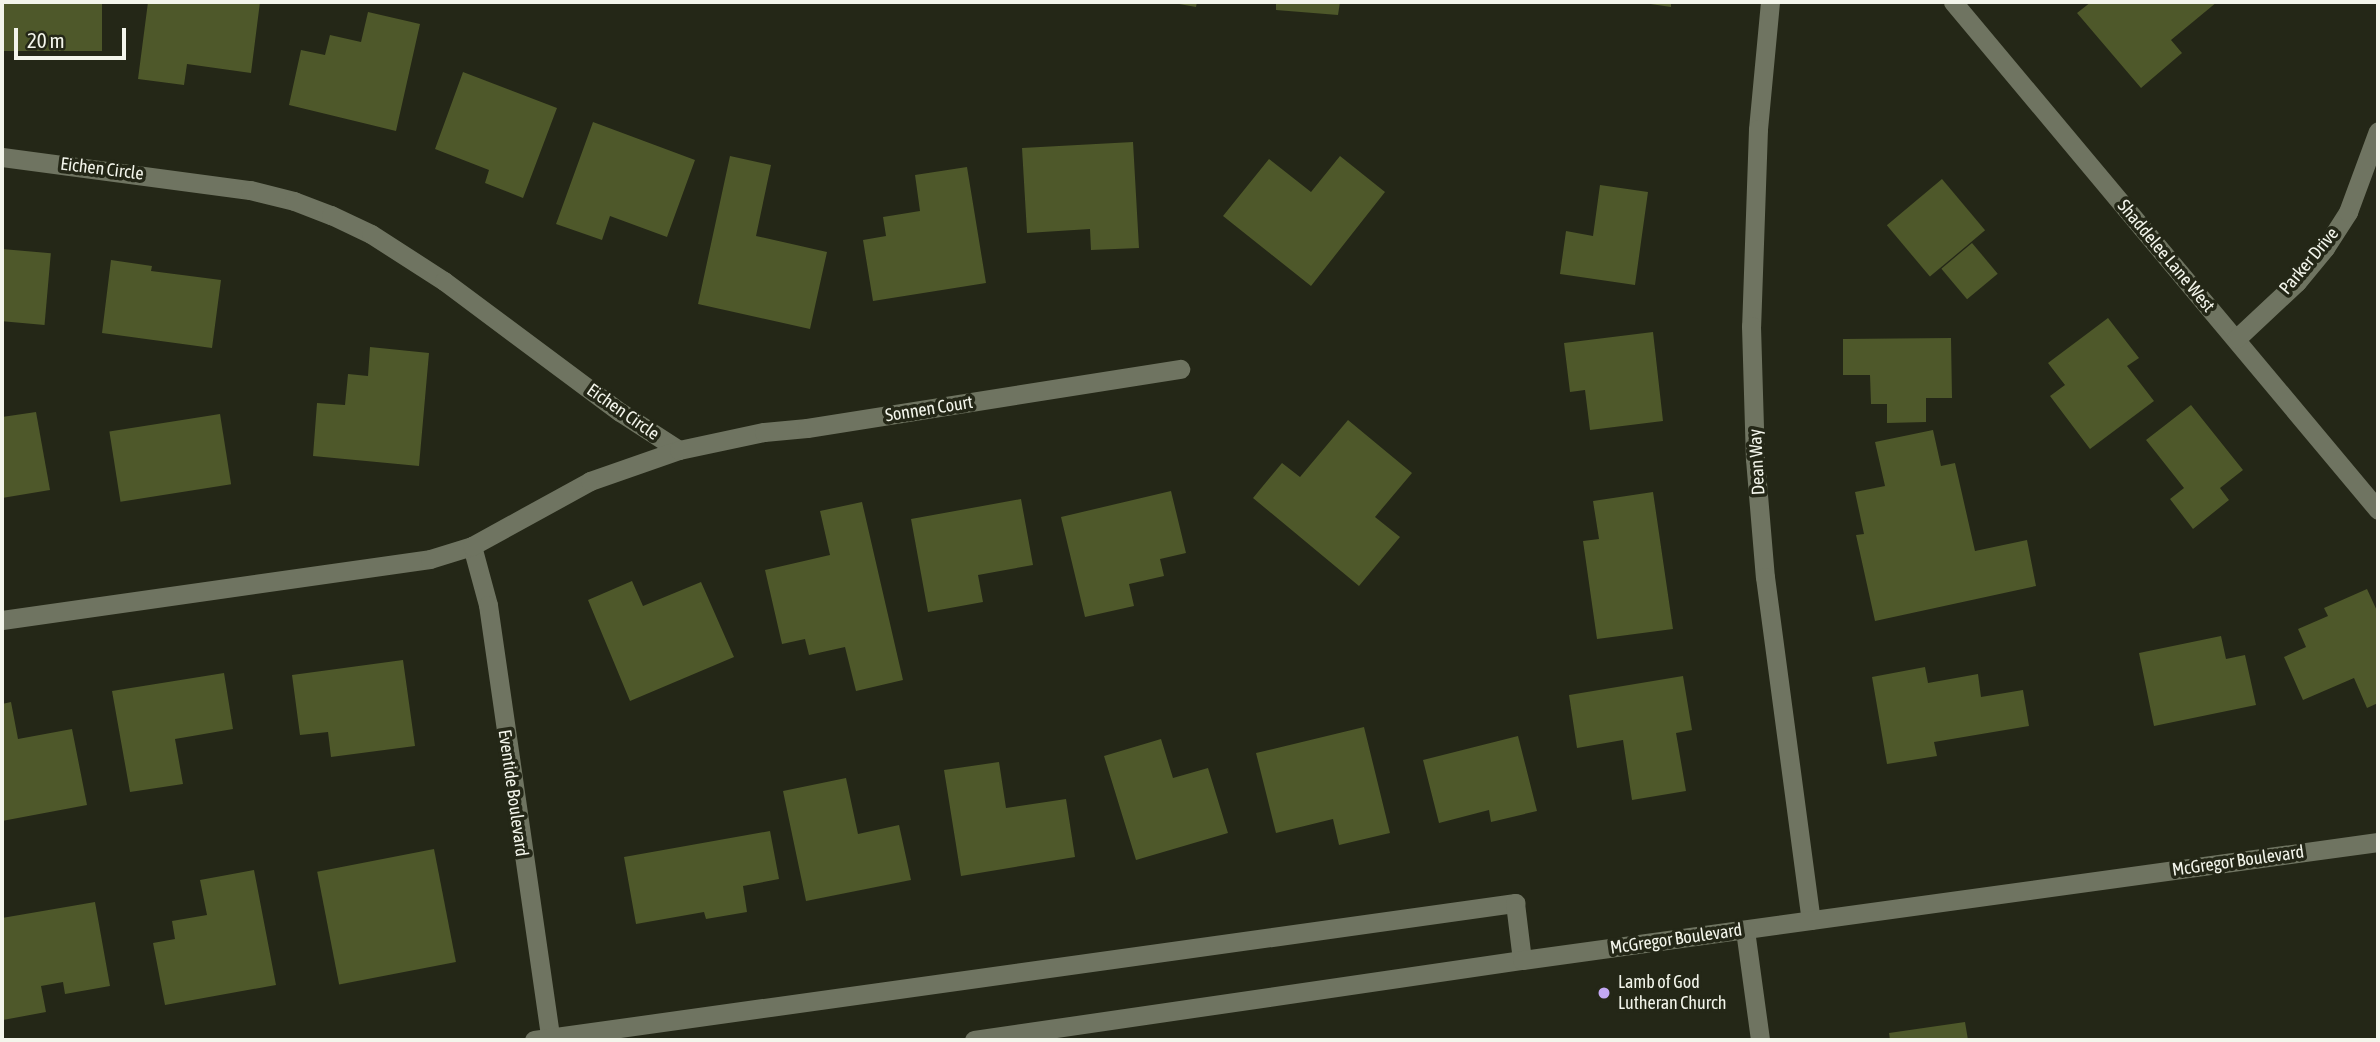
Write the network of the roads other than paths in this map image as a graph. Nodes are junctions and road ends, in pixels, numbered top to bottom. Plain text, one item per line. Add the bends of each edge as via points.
1 (1770, 2) edge
2 (1962, 5) edge
3 (2378, 131) edge
4 (2, 157) edge
5 (2236, 339) junction
6 (1180, 369) dead end
7 (679, 450) junction
8 (2378, 510) edge
9 (472, 546) junction
10 (2, 620) edge
11 (2378, 842) edge
12 (1811, 920) junction
13 (1745, 930) junction
14 (1522, 960) junction
15 (545, 1039) edge
16 (975, 1040) edge
17 (1760, 1040) edge

1 - 12 street, Dean Way via 1758,129 1752,313 1755,458 1765,577
2 - 5 street, Shaddelee Lane West
3 - 5 street, Parker Drive via 2348,212 2325,248 2297,282
4 - 7 street, Eichen Circle via 250,190 331,215 371,234 444,281 620,412
5 - 8 street, Shaddelee Lane West
6 - 7 street, Sonnen Court via 764,432
7 - 9 street, Eichen Circle via 590,481
9 - 10 street, Eichen Circle via 384,568
9 - 15 street, Eventide Boulevard via 488,605
11 - 12 street, McGregor Boulevard
12 - 13 street, McGregor Boulevard
13 - 14 street, McGregor Boulevard
13 - 17 street
14 - 15 street via 1515,903
14 - 16 street, McGregor Boulevard

